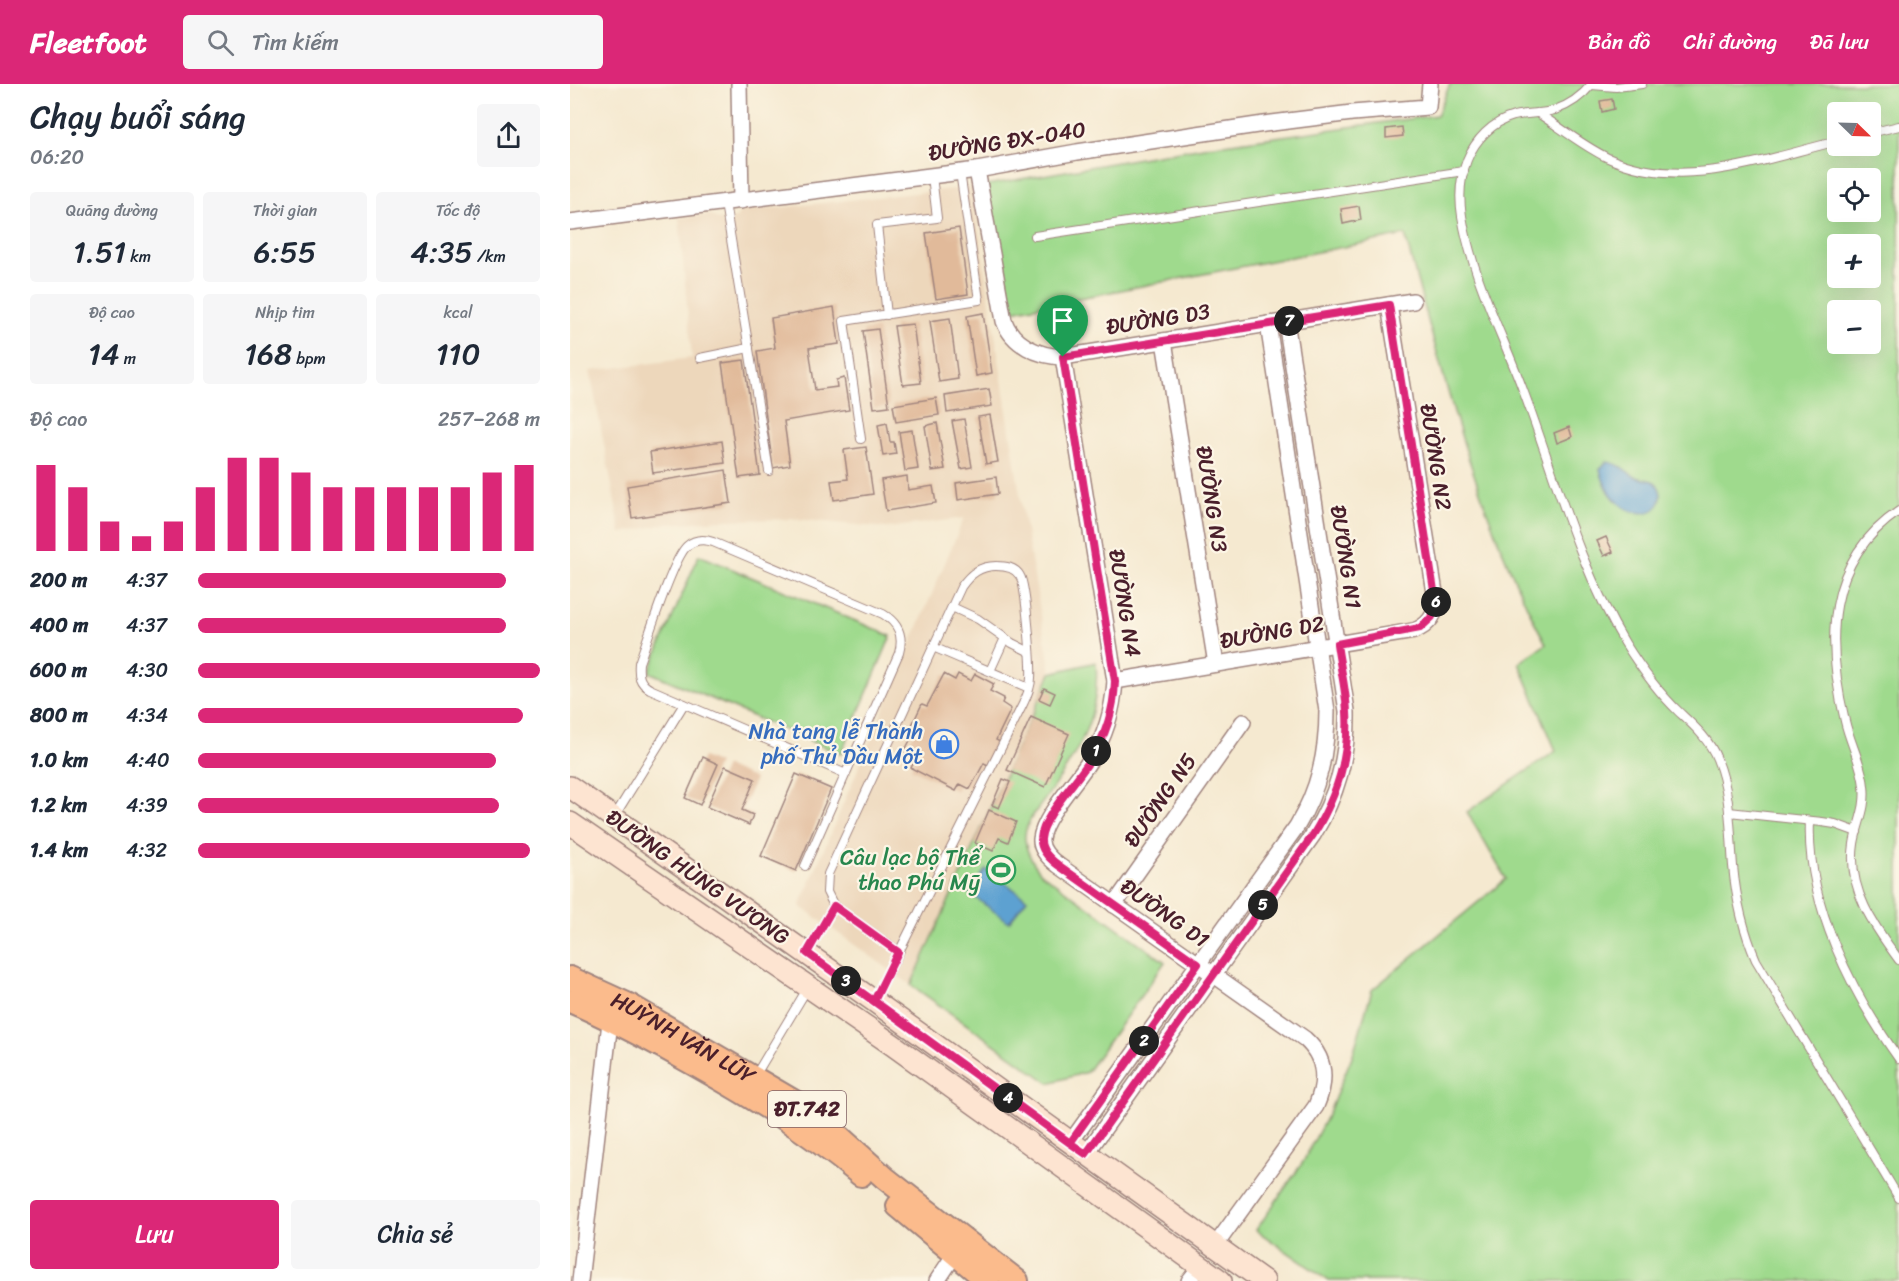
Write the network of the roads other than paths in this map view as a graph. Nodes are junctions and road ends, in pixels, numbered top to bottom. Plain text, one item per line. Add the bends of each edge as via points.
1 (739, 84) edge
2 (1430, 84) edge
3 (1592, 84) edge
4 (1642, 84) edge
5 (1538, 113) junction
6 (1899, 126) edge
7 (1881, 130) edge
8 (1827, 144) edge
9 (977, 170) junction
10 (1464, 171) junction
11 (960, 172) junction
12 (932, 176) junction
13 (733, 202) junction
14 (570, 222) edge
15 (1035, 236) dead end
16 (1413, 301) dead end
17 (1389, 305) junction
18 (887, 315) junction
19 (1286, 321) junction
20 (1268, 324) junction
21 (1164, 340) junction
22 (749, 348) junction
23 (1063, 357) junction
24 (700, 358) dead end
25 (861, 439) dead end
26 (768, 471) dead end
27 (1899, 511) edge
28 (1887, 519) junction
29 (1899, 521) edge
30 (952, 607) junction
31 (1432, 617) joint
32 (1005, 638) junction
33 (1337, 644) junction
34 (933, 646) junction
35 (1317, 647) junction
36 (1030, 652) junction
37 (1216, 664) junction
38 (990, 671) junction
39 (1115, 681) junction
40 (1029, 688) junction
41 (684, 704) junction
42 (1243, 722) dead end
43 (846, 774) junction
44 (570, 787) edge
45 (1730, 812) junction
46 (614, 817) junction
47 (1810, 821) junction
48 (570, 823) edge
49 (1857, 832) junction
50 (1041, 839) joint
51 (805, 866) dead end
52 (1114, 904) junction
53 (834, 906) junction
54 (898, 952) junction
55 (807, 953) junction
56 (1899, 960) edge
57 (1198, 964) junction
58 (1214, 975) junction
59 (570, 978) edge
60 (800, 982) junction
61 (570, 1001) edge
62 (874, 1001) junction
63 (612, 1008) junction
64 (1899, 1059) edge
65 (754, 1077) junction
66 (1078, 1149) junction
67 (1899, 1198) edge
68 (1215, 1246) junction
69 (955, 1254) junction
70 (1195, 1274) edge
71 (580, 1281) edge
72 (937, 1281) edge
73 (988, 1281) edge
74 (1017, 1281) edge
75 (1221, 1281) edge
76 (1264, 1281) edge

1 - 13 street
2 - 9 street, ĐƯỜNG ĐX-040 via 1428,107 1264,124
3 - 4 lane
3 - 5 lane via 1565,106
5 - 8 lane via 1609,158 1661,172 1695,173 1738,166
5 - 10 lane via 1504,120 1486,132 1472,150
6 - 7 lane
9 - 11 street, ĐƯỜNG ĐX-040
9 - 23 street, ĐƯỜNG D3 via 1006,326 1020,343 1035,352
10 - 15 lane
10 - 45 lane via 1461,214 1470,252 1581,550 1626,644 1660,691 1709,744 1721,771
11 - 12 street, ĐƯỜNG ĐX-040
11 - 18 lane via 979,300
12 - 13 street, ĐƯỜNG ĐX-040
12 - 18 lane via 937,218 877,225
13 - 14 street, ĐƯỜNG ĐX-040
13 - 22 lane
16 - 17 street, ĐƯỜNG D3
17 - 19 street, ĐƯỜNG D3
17 - 31 street, ĐƯỜNG N2 via 1436,599
18 - 25 lane via 844,321
19 - 20 street, ĐƯỜNG D3
19 - 33 street, ĐƯỜNG N1
20 - 21 street, ĐƯỜNG D3
20 - 35 street, ĐƯỜNG N1
21 - 23 street, ĐƯỜNG D3
21 - 37 street, ĐƯỜNG N3
22 - 24 lane
22 - 26 lane
23 - 39 street, ĐƯỜNG N4
27 - 28 lane
28 - 29 lane
28 - 49 lane via 1856,552 1843,578 1838,603 1837,680 1845,723 1864,784 1864,809
30 - 32 lane via 978,618
30 - 34 lane
30 - 36 lane via 966,580 978,570 994,566 1012,568 1022,580
31 - 33 street, ĐƯỜNG D2 via 1414,631
32 - 36 lane
32 - 38 lane
33 - 35 street, ĐƯỜNG D2
33 - 58 street, ĐƯỜNG N1 via 1348,730 1337,787 1313,835
34 - 38 lane
34 - 53 lane via 828,874 827,892
35 - 37 street, ĐƯỜNG D2
35 - 57 street, ĐƯỜNG N1 via 1327,711 1326,747 1319,781 1297,826
36 - 40 lane
37 - 39 street, ĐƯỜNG D2
38 - 40 lane
39 - 50 street, ĐƯỜNG N4 via 1111,716 1099,746 1050,816
40 - 54 lane
41 - 43 lane
41 - 43 lane via 645,686 639,677 639,663 681,554 689,544 708,540 883,614 898,628 902,643 899,653
41 - 46 lane
42 - 52 street, ĐƯỜNG N5
43 - 51 lane
44 - 46 main road, ĐƯỜNG HÙNG VƯƠNG
45 - 47 lane
45 - 67 lane via 1736,891 1744,930 1756,960
46 - 55 main road, ĐƯỜNG HÙNG VƯƠNG
47 - 49 lane
47 - 64 lane via 1813,865 1838,953 1863,1004
48 - 60 main road, ĐƯỜNG HÙNG VƯƠNG
49 - 56 lane via 1853,864 1859,890 1872,923
50 - 52 street, ĐƯỜNG D1 via 1052,861
52 - 57 street, ĐƯỜNG D1
53 - 54 lane
53 - 55 lane
54 - 62 lane
55 - 60 main road
55 - 62 main road, ĐƯỜNG HÙNG VƯƠNG
57 - 58 street, ĐƯỜNG D1
57 - 66 street, ĐƯỜNG N1
58 - 66 street, ĐƯỜNG N1
58 - 68 street, ĐƯỜNG D1 via 1311,1045 1321,1061 1324,1079 1316,1106
59 - 63 main road, HUỲNH VĂN LŨY / ĐT.742
60 - 65 lane
60 - 70 main road, ĐƯỜNG HÙNG VƯƠNG via 893,1045
61 - 63 main road, HUỲNH VĂN LŨY / ĐT.742
62 - 66 main road, ĐƯỜNG HÙNG VƯƠNG
63 - 65 main road, HUỲNH VĂN LŨY / ĐT.742
63 - 69 main road, HUỲNH VĂN LŨY / ĐT.742 via 832,1150
63 - 71 street
65 - 74 main road, HUỲNH VĂN LŨY / ĐT.742 via 812,1112 885,1178
66 - 68 main road, ĐƯỜNG HÙNG VƯƠNG
68 - 70 main road
68 - 76 main road, ĐƯỜNG HÙNG VƯƠNG
69 - 72 street
69 - 73 main road, HUỲNH VĂN LŨY / ĐT.742
70 - 75 main road, ĐƯỜNG HÙNG VƯƠNG

